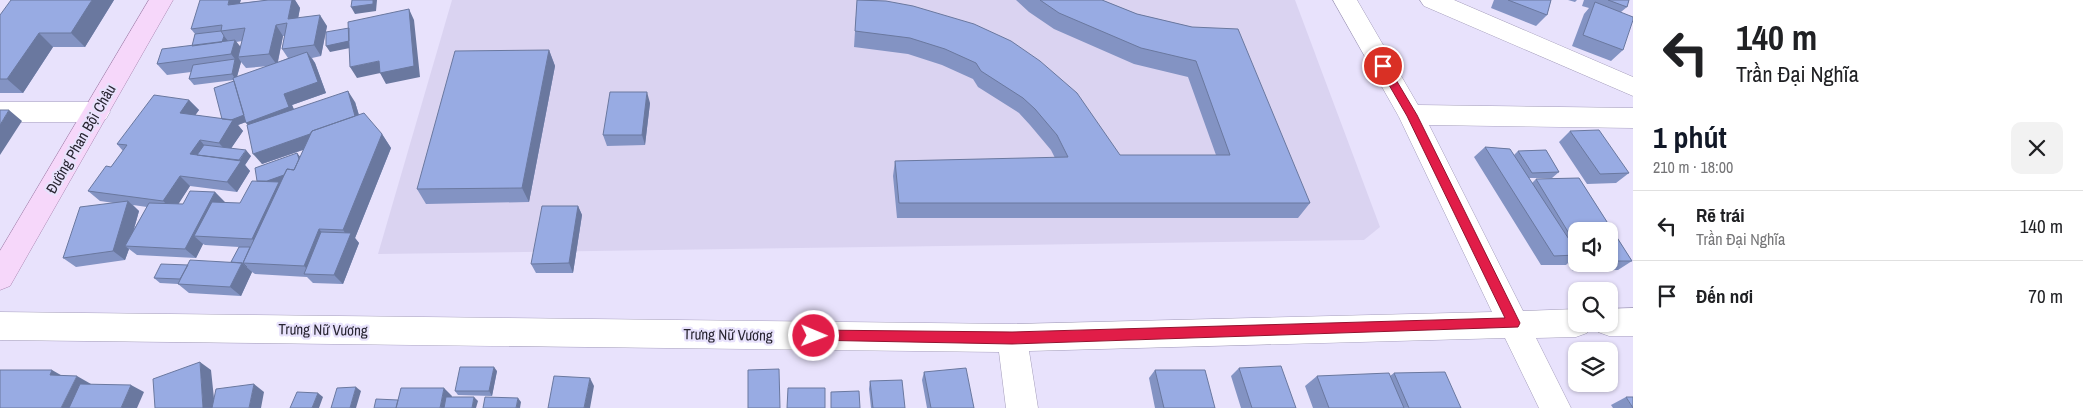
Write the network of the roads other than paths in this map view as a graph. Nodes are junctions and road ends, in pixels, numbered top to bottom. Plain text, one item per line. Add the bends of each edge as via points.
1 (161, 0) edge
2 (1345, 0) edge
3 (1432, 0) edge
4 (1633, 88) edge
5 (0, 112) edge
6 (97, 112) junction
7 (1411, 115) junction
8 (1633, 118) edge
9 (0, 276) edge
10 (1618, 322) edge
11 (1633, 322) edge
12 (1514, 323) junction
13 (1568, 323) edge
14 (0, 326) edge
15 (1012, 338) junction
16 (1022, 408) edge
17 (1555, 408) edge

1 - 6 main road, Đường Phan Bội Châu
2 - 7 street
3 - 4 street
5 - 6 street
6 - 9 main road, Đường Phan Bội Châu
7 - 8 street
7 - 12 street
10 - 11 street
12 - 13 street, Trưng Nữ Vương
12 - 15 street, Trưng Nữ Vương
12 - 17 street
14 - 15 street, Trưng Nữ Vương
15 - 16 street

